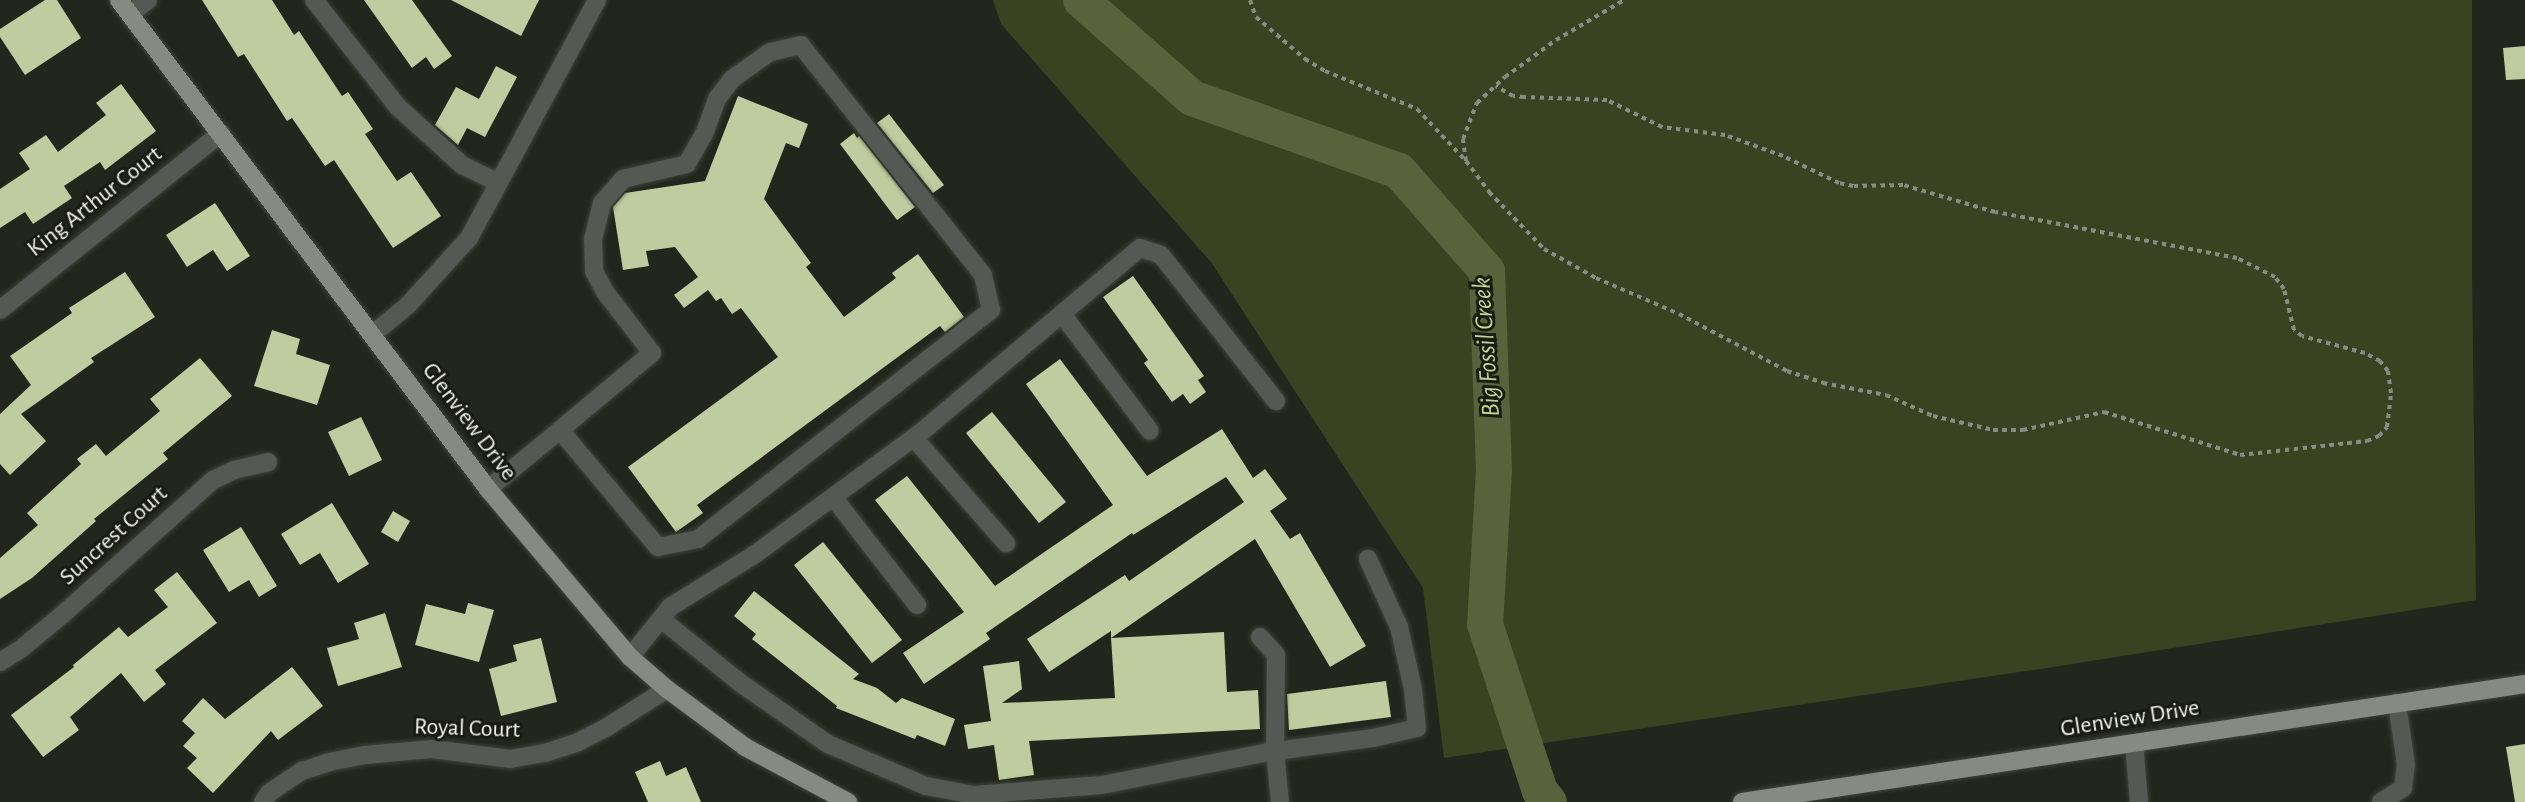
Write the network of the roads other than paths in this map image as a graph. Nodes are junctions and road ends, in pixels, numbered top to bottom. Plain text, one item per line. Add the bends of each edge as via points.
1 (148, 0) edge
2 (314, 0) edge
3 (597, 0) edge
4 (125, 7) edge
5 (221, 134) junction
6 (499, 183) junction
7 (0, 310) edge
8 (1062, 314) junction
9 (373, 333) junction
10 (1276, 401) dead end
11 (560, 430) junction
12 (1150, 431) dead end
13 (914, 438) junction
14 (268, 462) dead end
15 (488, 489) junction
16 (833, 497) junction
17 (1006, 543) dead end
18 (1368, 559) dead end
19 (917, 605) dead end
20 (661, 619) junction
21 (1260, 637) dead end
22 (630, 657) junction
23 (0, 662) edge
24 (2525, 684) edge
25 (667, 689) junction
26 (2397, 703) junction
27 (2134, 743) junction
28 (1275, 752) junction
29 (957, 797) edge
30 (263, 802) edge
31 (848, 802) edge
32 (1280, 802) edge
33 (1742, 802) edge
34 (2139, 802) edge
35 (2381, 802) edge

1 - 4 street
2 - 6 street via 398,108 462,165
3 - 6 street
4 - 5 main road, Glenview Drive
5 - 7 street, King Arthur Court
5 - 9 main road, Glenview Drive
6 - 9 street via 469,238 408,305
8 - 10 street via 1140,248 1161,255
8 - 12 street
8 - 13 street
9 - 15 main road, Glenview Drive
11 - 11 street via 658,547 698,539 991,310 983,275 801,45 770,52 732,79 717,99 687,164 623,179 602,203 593,239 594,271 605,292 652,353
11 - 15 street
13 - 16 street
13 - 17 street
14 - 23 street, Suncrest Court via 213,480 62,615
15 - 22 main road, Glenview Drive
16 - 19 street
16 - 20 street via 754,555 670,607
18 - 28 street via 1399,627 1417,728
20 - 22 street
20 - 29 street via 739,682 828,744
21 - 28 street via 1276,656
22 - 25 main road, Glenview Drive
24 - 26 main road, Glenview Drive
25 - 30 street, Royal Court via 608,727 545,753 510,759 432,749 365,755 302,771 269,793
25 - 31 main road, Glenview Drive via 745,747
26 - 27 main road, Glenview Drive
26 - 35 street via 2406,765 2403,788
27 - 33 main road, Glenview Drive
27 - 34 street
28 - 29 street via 1102,785
28 - 32 street

